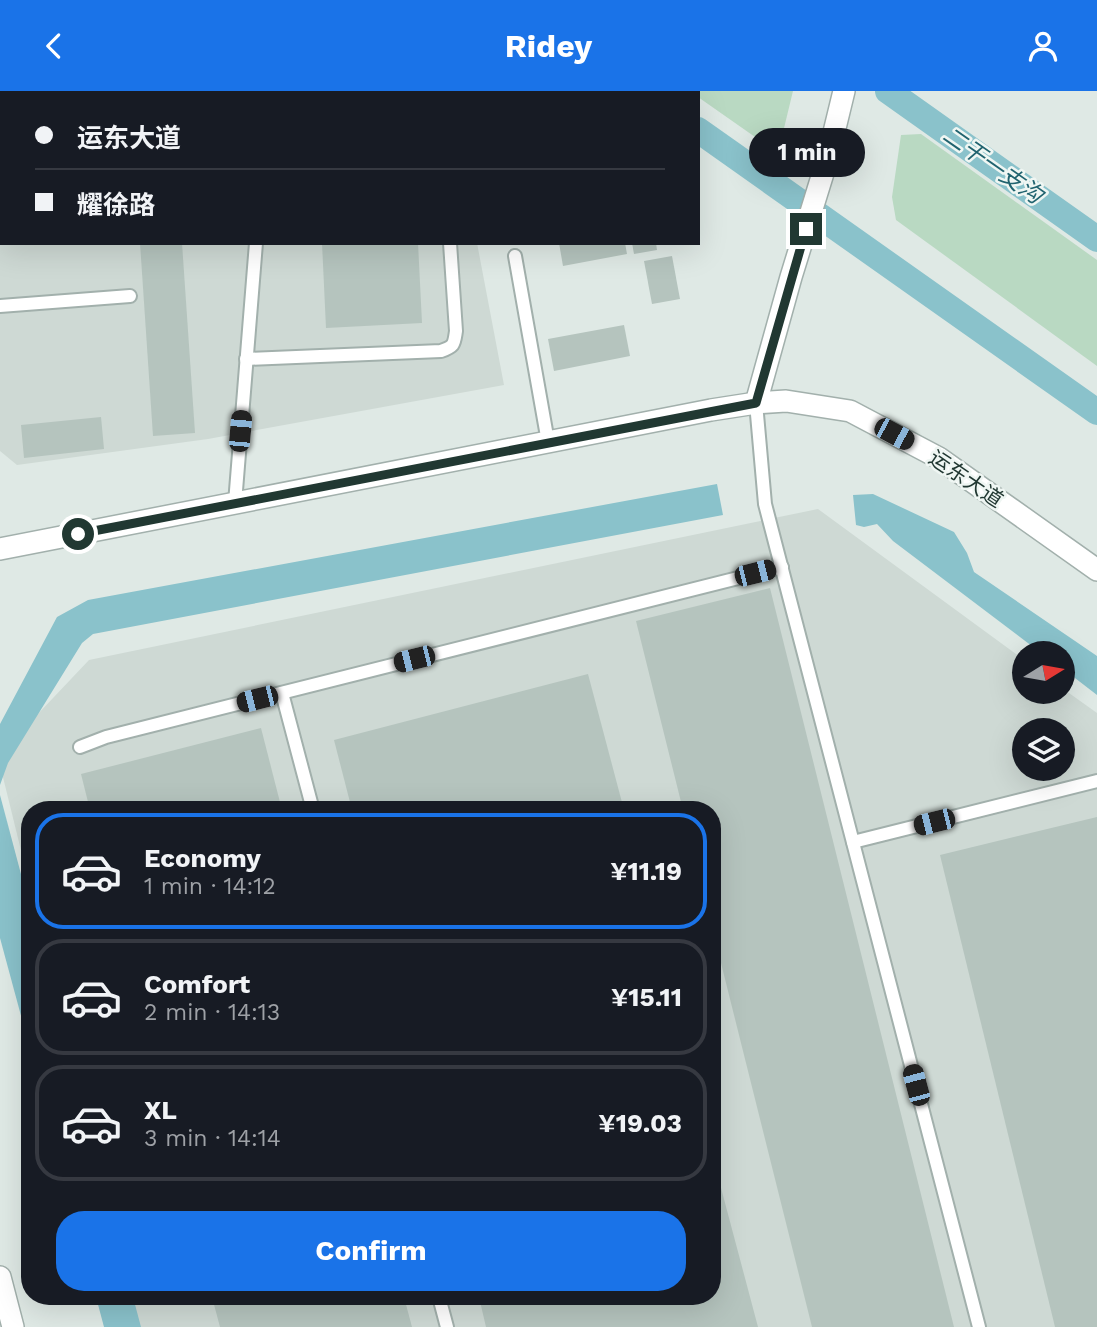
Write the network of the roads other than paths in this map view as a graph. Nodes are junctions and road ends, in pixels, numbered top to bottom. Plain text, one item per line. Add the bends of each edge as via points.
1 (844, 91) edge
2 (256, 245) edge
3 (450, 245) edge
4 (515, 256) dead end
5 (131, 296) dead end
6 (0, 306) edge
7 (246, 359) junction
8 (756, 403) junction
9 (548, 443) junction
10 (235, 503) junction
11 (0, 549) edge
12 (782, 567) junction
13 (1097, 570) edge
14 (282, 692) junction
15 (80, 747) dead end
16 (1097, 781) edge
17 (311, 801) edge
18 (853, 842) junction
19 (0, 1277) edge
20 (441, 1305) edge
21 (13, 1327) edge
22 (447, 1327) edge
23 (979, 1327) edge

1 - 8 street
2 - 7 lane
3 - 7 lane via 456,331 450,348
4 - 9 lane
5 - 6 lane
7 - 10 lane
8 - 9 street, 运东大道
8 - 12 lane via 765,504
8 - 13 street, 运东大道 via 786,401 850,411 939,458
9 - 10 street, 运东大道
10 - 11 street, 运东大道
12 - 14 lane
12 - 18 lane
14 - 15 lane
14 - 17 lane
16 - 18 lane
18 - 23 lane
19 - 21 street
20 - 22 lane

